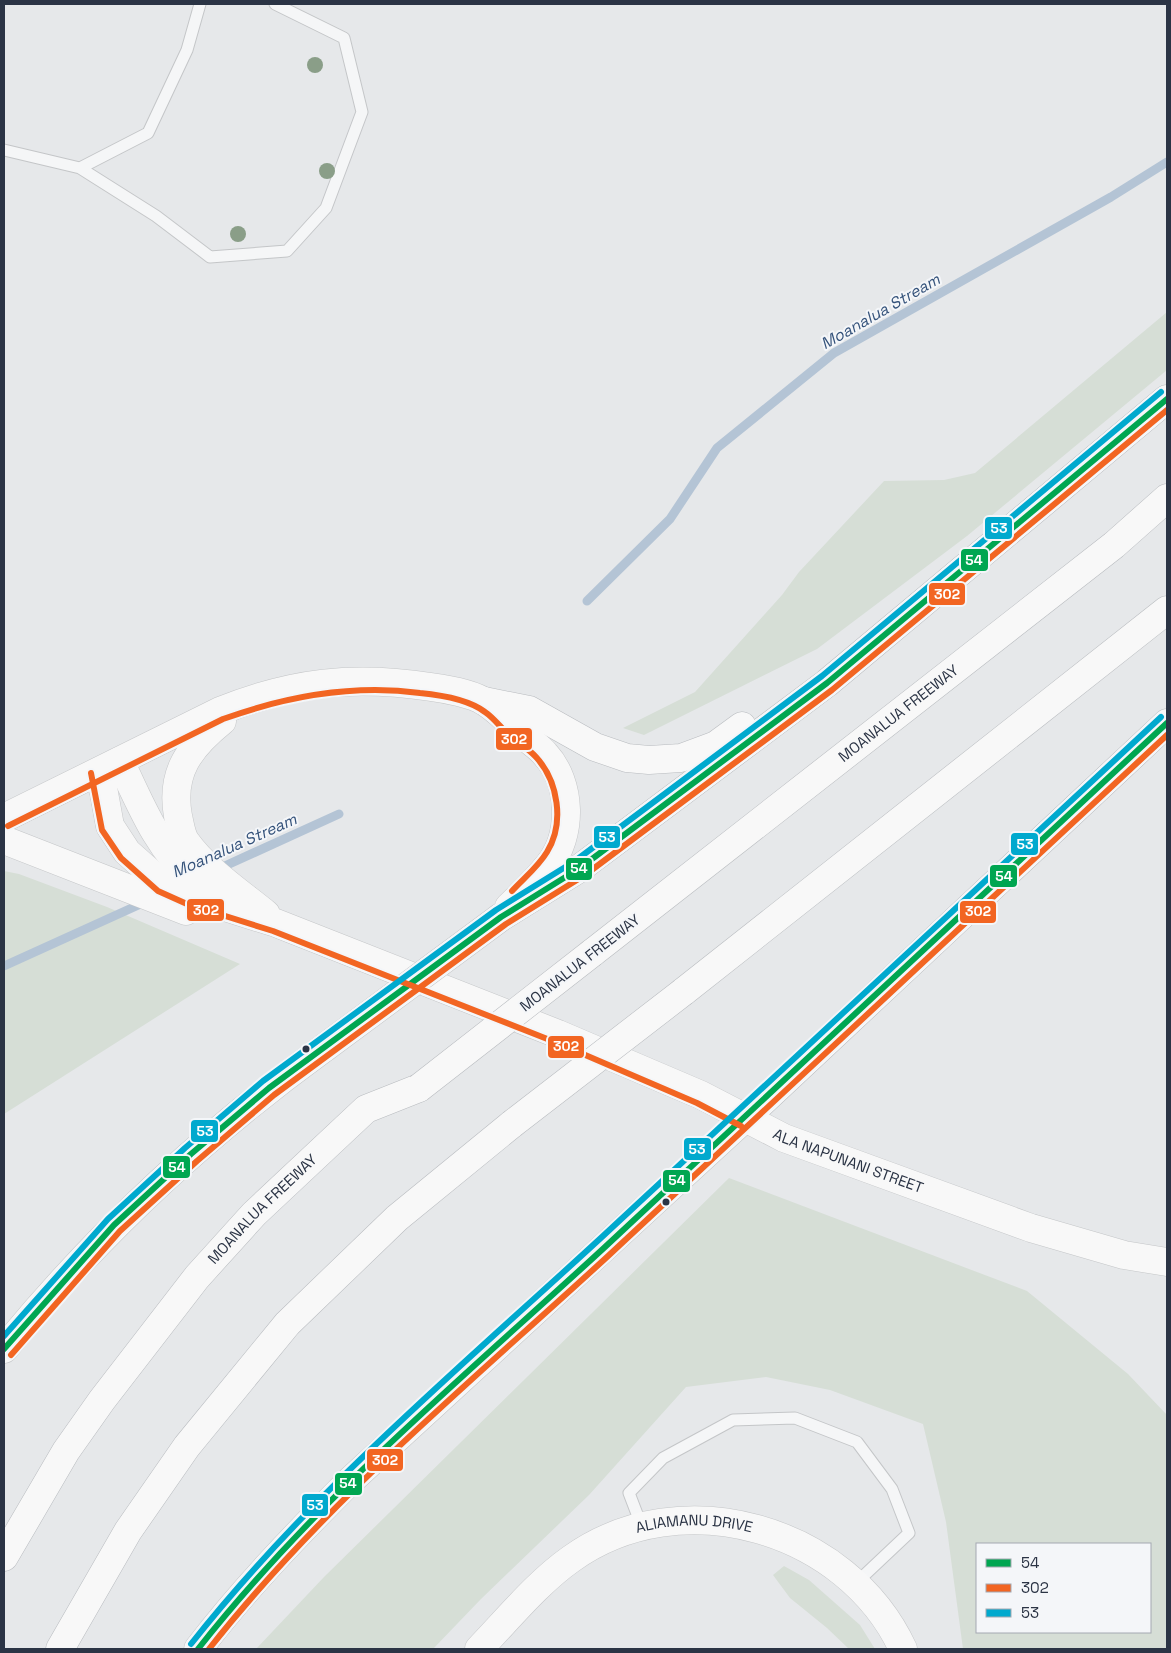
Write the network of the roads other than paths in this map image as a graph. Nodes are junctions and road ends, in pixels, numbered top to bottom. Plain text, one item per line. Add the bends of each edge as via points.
1 (200, 4) edge
2 (275, 4) edge
3 (4, 150) edge
4 (80, 168) junction
5 (1167, 399) edge
6 (1167, 498) edge
7 (926, 602) junction
8 (1167, 610) edge
9 (250, 699) junction
10 (484, 701) junction
11 (1167, 723) edge
12 (110, 766) junction
13 (4, 818) edge
14 (14, 844) edge
15 (501, 917) junction
16 (276, 923) junction
17 (745, 1118) junction
18 (1167, 1262) edge
19 (4, 1350) edge
20 (642, 1527) junction
21 (4, 1557) edge
22 (856, 1583) junction
23 (60, 1649) edge
24 (198, 1649) edge
25 (479, 1649) edge
26 (903, 1649) edge

1 - 4 lane via 187,50 148,133
2 - 4 lane via 344,38 362,112 326,208 287,251 210,257 156,216
3 - 4 lane
5 - 7 main road
6 - 21 main road, MOANALUA FREEWAY, bridge via 1114,545 420,1088 366,1109 254,1214 197,1277 71,1444
7 - 10 main road via 794,688 716,745 681,758 627,758 594,747 529,710
7 - 15 main road via 827,684 651,816 580,868
8 - 23 main road, bridge via 512,1124 397,1218 287,1324 187,1446 128,1531
9 - 10 main road via 317,683 358,681 403,682 447,689
9 - 12 main road
9 - 16 main road via 199,740 181,769 176,806 184,840 205,863
10 - 15 main road via 546,754 563,789 567,810 562,842 549,865
11 - 17 main road
12 - 13 main road
12 - 16 main road via 139,803 179,865 195,880
12 - 16 main road, ALA NAPUNANI STREET via 107,815 110,826 128,852 162,883 190,896
14 - 16 main road via 182,911
15 - 19 main road, bridge via 230,1120 121,1218 43,1302
16 - 17 main road, ALA NAPUNANI STREET via 558,1034 701,1095
17 - 18 main road, ALA NAPUNANI STREET via 784,1138 997,1216 1081,1244
17 - 24 main road via 350,1481 233,1604
20 - 22 main road, ALIAMANU DRIVE via 669,1522 720,1520 772,1531 838,1567
20 - 22 lane via 629,1493 663,1458 733,1420 795,1418 857,1442 892,1489 909,1533
20 - 25 main road, ALIAMANU DRIVE via 624,1532 571,1558
22 - 26 main road, ALIAMANU DRIVE via 888,1621

